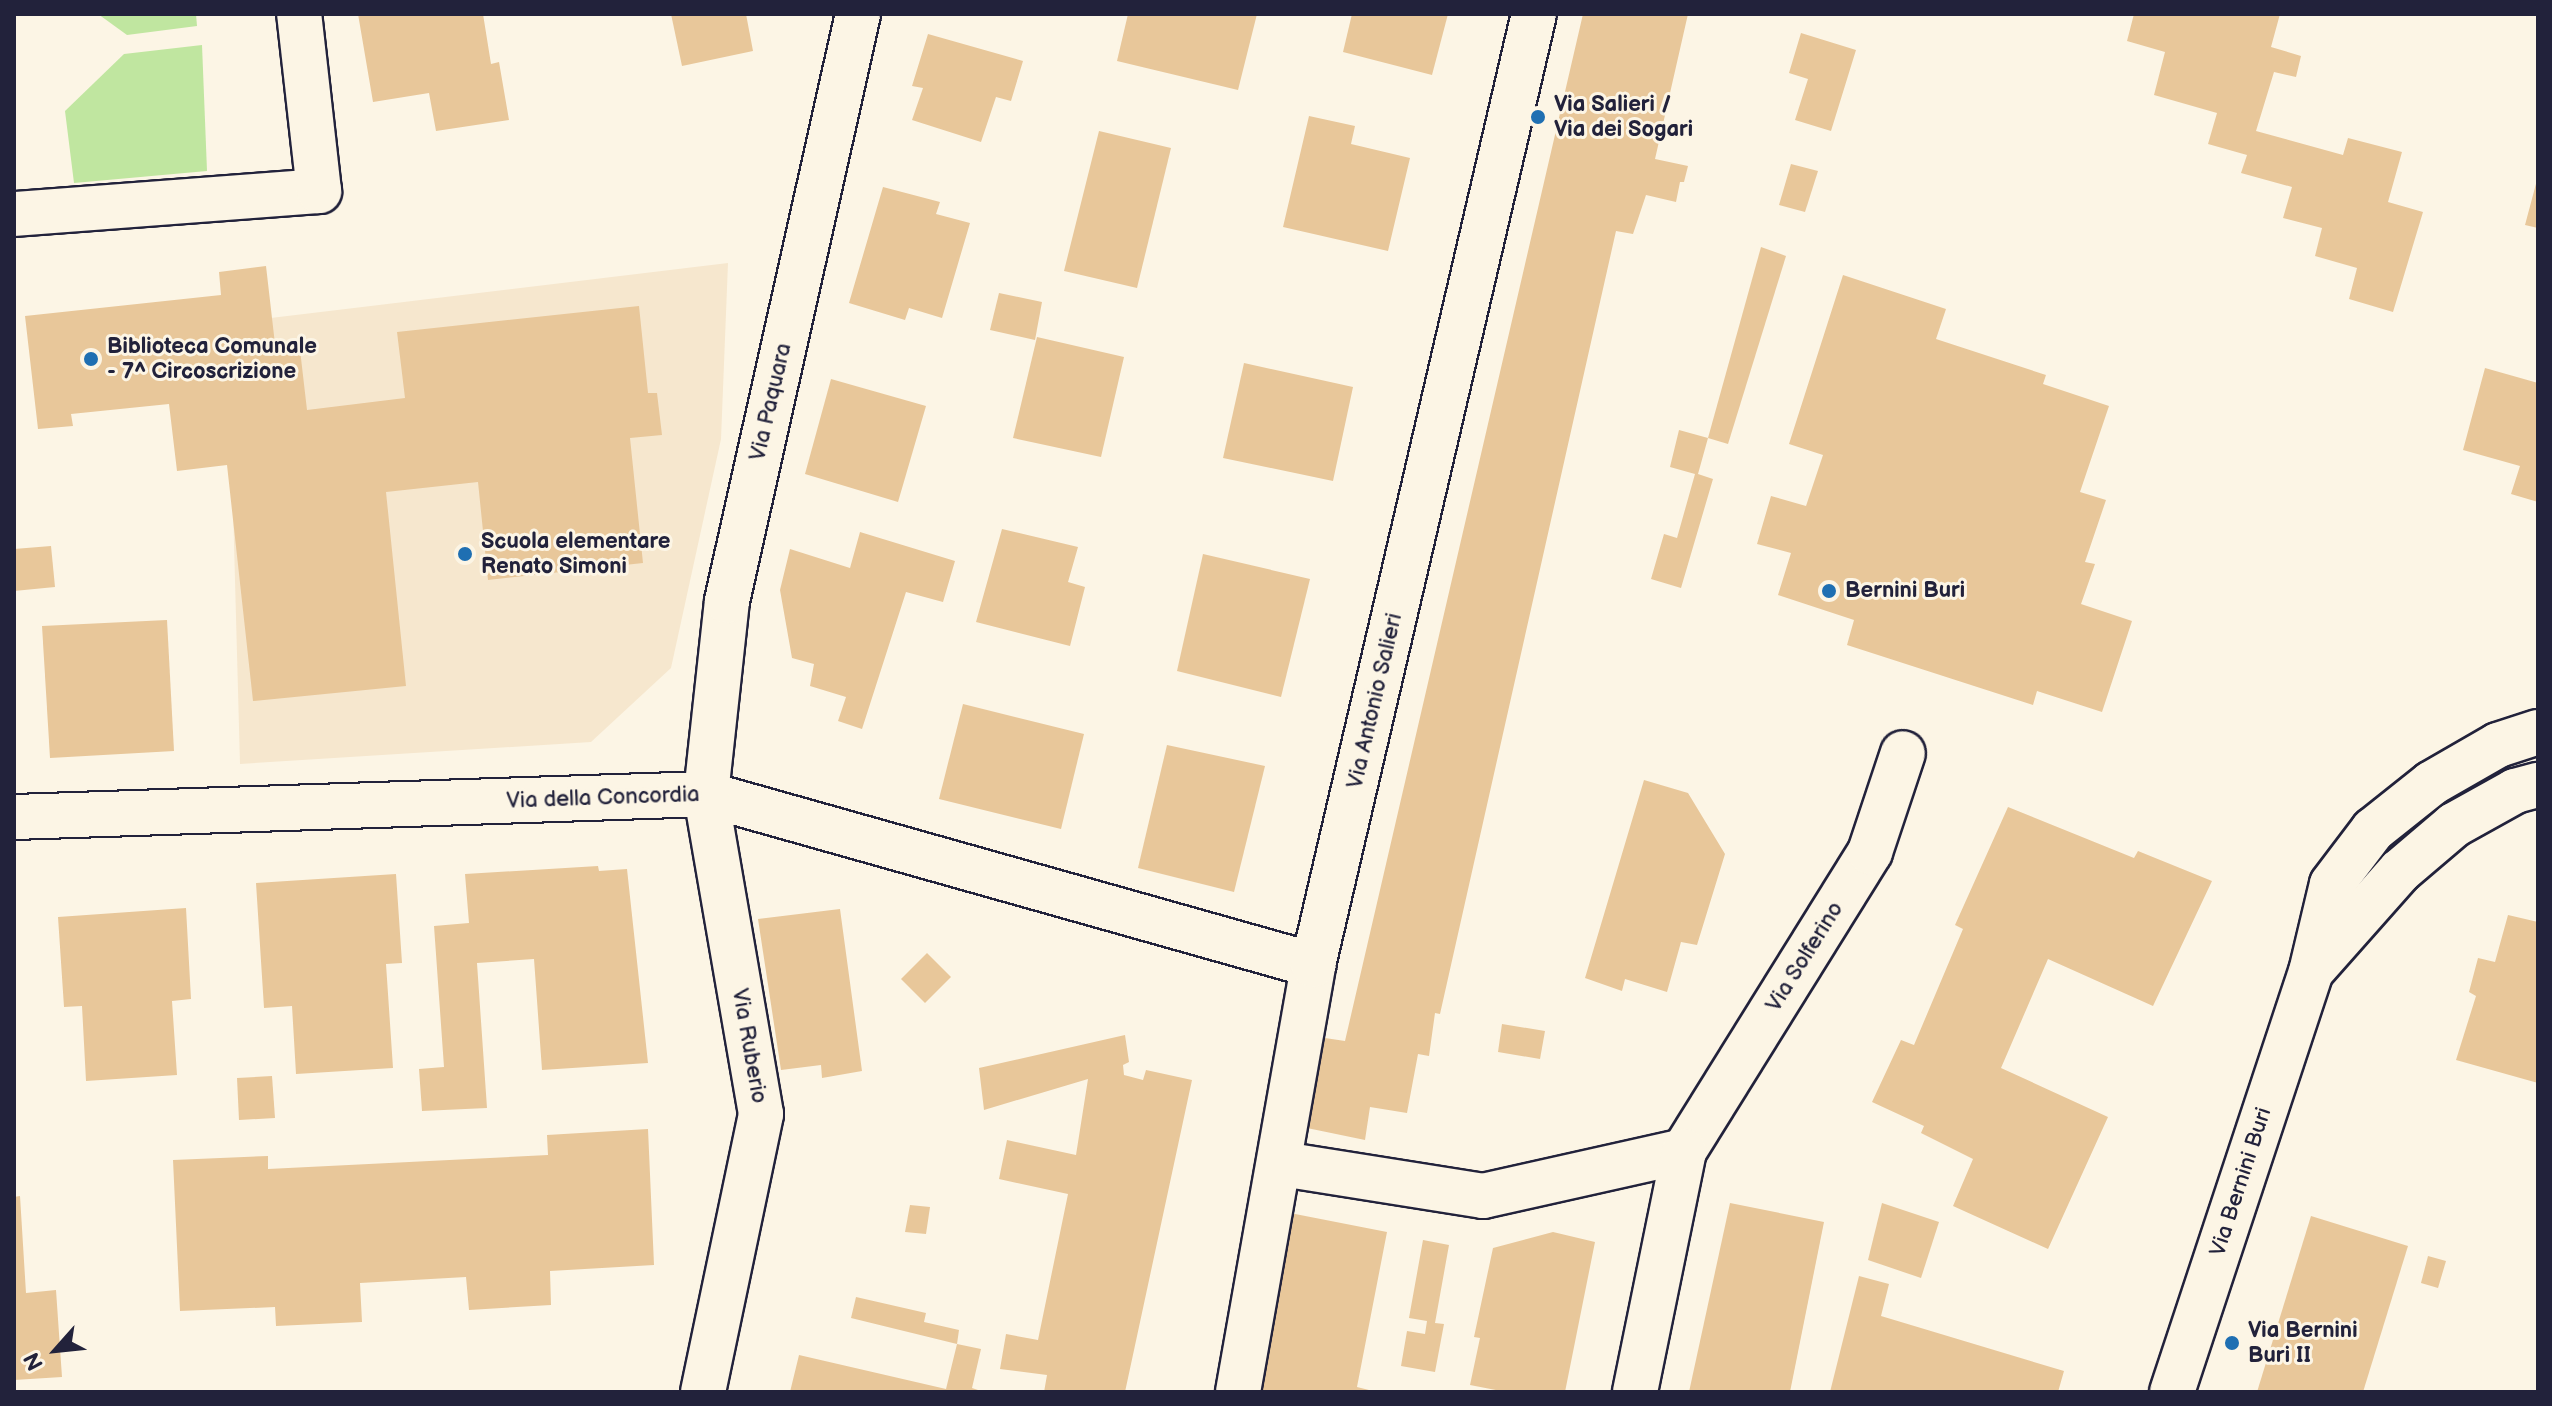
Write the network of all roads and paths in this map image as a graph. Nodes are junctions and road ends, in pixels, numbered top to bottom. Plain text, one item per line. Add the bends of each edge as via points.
1 (299, 14) edge
2 (858, 14) edge
3 (1534, 14) edge
4 (14, 214) edge
5 (2538, 732) edge
6 (1903, 753) dead end
7 (2538, 785) edge
8 (706, 794) junction
9 (14, 817) edge
10 (1313, 965) junction
11 (2311, 972) junction
12 (1684, 1151) junction
13 (1282, 1164) junction
14 (703, 1392) edge
15 (1238, 1392) edge
16 (1635, 1392) edge
17 (2172, 1392) edge

1 - 4 street via 319,191
2 - 8 street, Via Paquara via 727,601
3 - 10 street, Via Antonio Salieri
5 - 11 street, Via Bernini Buri via 2498,745 2432,783 2373,830 2332,884
6 - 12 street, Via Solferino via 1870,852
7 - 11 street, Via Bernini Buri via 2515,791 2454,825 2400,871
8 - 9 street, Via della Concordia
8 - 10 street, Via della Concordia
8 - 14 street, Via Ruberio via 761,1114
10 - 13 street, Via Antonio Salieri
11 - 17 street, Via Bernini Buri
12 - 13 street via 1483,1196
12 - 16 street, Via Solferino
13 - 15 street, Via Antonio Salieri

